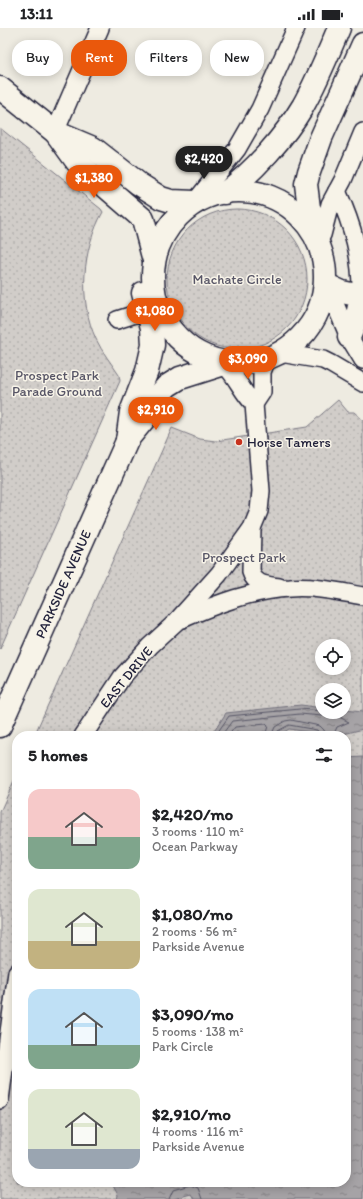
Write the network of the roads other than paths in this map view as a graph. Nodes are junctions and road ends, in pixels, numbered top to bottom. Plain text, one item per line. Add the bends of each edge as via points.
1 (100, 28) edge
2 (296, 28) edge
3 (339, 28) edge
4 (363, 44) edge
5 (0, 88) edge
6 (55, 132) junction
7 (363, 132) edge
8 (337, 191) junction
9 (225, 193) junction
10 (195, 202) junction
11 (322, 235) junction
12 (324, 256) junction
13 (153, 257) junction
14 (327, 285) junction
15 (361, 296) junction
16 (148, 310) junction
17 (117, 320) dead end
18 (349, 337) junction
19 (273, 356) junction
20 (363, 360) edge
21 (224, 364) junction
22 (363, 383) edge
23 (254, 404) junction
24 (126, 441) junction
25 (252, 528) junction
26 (291, 588) junction
27 (363, 596) edge
28 (175, 623) junction
29 (0, 726) edge
30 (86, 731) edge
31 (12, 1010) edge
32 (0, 1100) edge

1 - 6 street
2 - 10 street via 260,109 237,149
3 - 9 main road via 302,107 264,156 241,181
4 - 11 main road via 308,172 306,184 309,208
5 - 6 main road
6 - 10 main road via 92,148 161,198
6 - 13 main road via 77,162 142,219
7 - 8 street
8 - 11 street via 330,204
8 - 15 street via 350,221 359,252 362,273
9 - 10 main road
9 - 12 main road via 260,195 285,205 306,225
10 - 13 main road, PARKSIDE AVENUE via 173,223
11 - 12 main road
12 - 14 main road
13 - 16 main road, PARKSIDE AVENUE via 143,274 142,290
13 - 21 main road via 152,273 161,310 170,324 190,348
14 - 15 main road via 342,292
14 - 18 street
14 - 19 main road via 309,327 291,346
15 - 18 main road via 356,321
16 - 17 street
16 - 24 main road, PARKSIDE AVENUE via 152,334 151,358 131,412
18 - 20 street
19 - 21 main road via 253,362
19 - 22 street via 323,360
19 - 23 street via 262,372 262,392
21 - 23 street via 238,381 244,395
21 - 24 main road, PARKSIDE AVENUE via 180,378 167,386
23 - 25 street, EAST DRIVE via 261,491 259,511
24 - 29 main road, PARKSIDE AVENUE
25 - 26 street, EAST DRIVE via 253,578 261,584
25 - 28 street, EAST DRIVE via 235,555
26 - 27 street, EAST DRIVE
26 - 28 street, EAST DRIVE via 266,591 212,606
28 - 30 street, EAST DRIVE via 122,677
31 - 32 street

